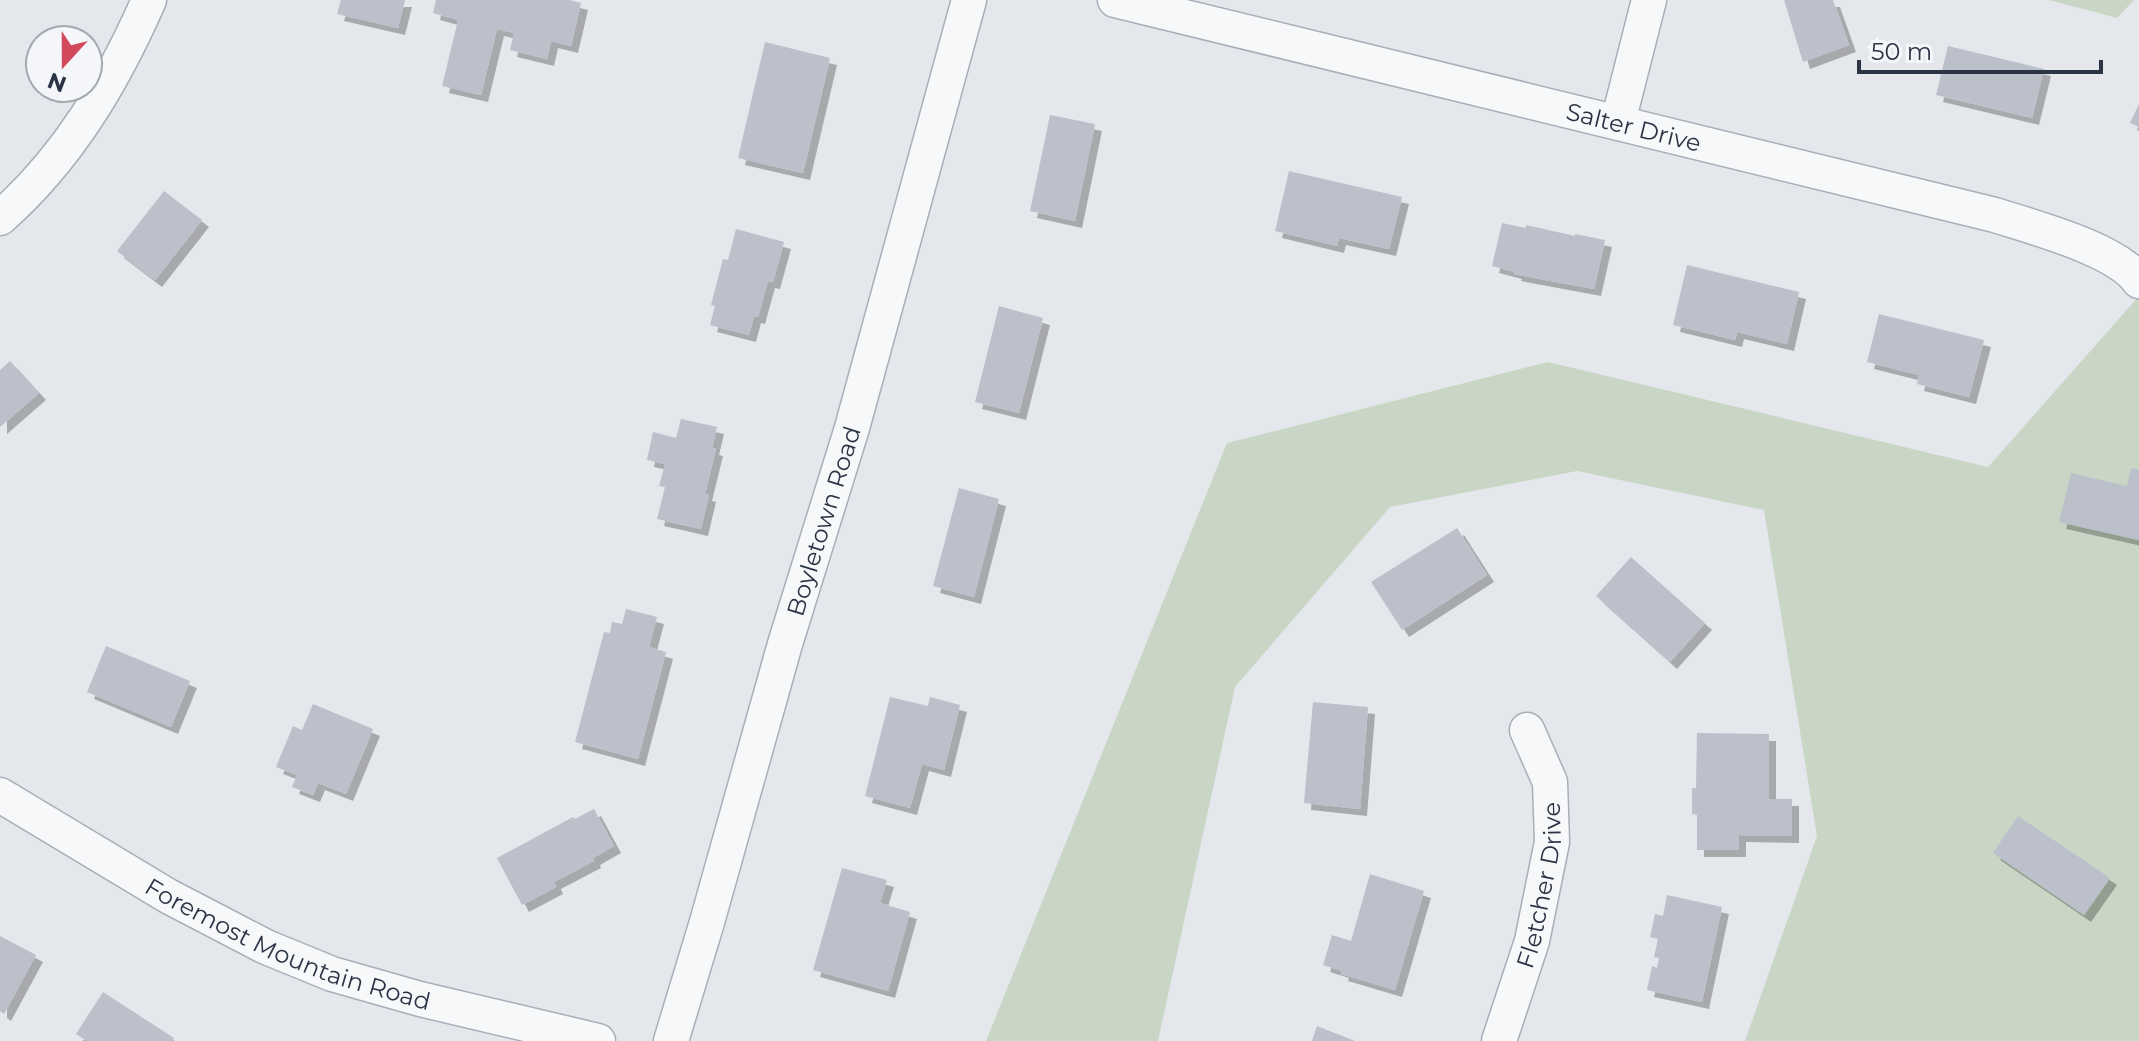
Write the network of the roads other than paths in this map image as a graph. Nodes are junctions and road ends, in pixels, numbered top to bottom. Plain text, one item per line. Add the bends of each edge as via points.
1 (149, 0) edge
2 (969, 0) edge
3 (1115, 0) edge
4 (1649, 0) edge
5 (1618, 122) junction
6 (0, 218) edge
7 (2139, 281) edge
8 (1527, 730) dead end
9 (0, 795) edge
10 (598, 1041) edge
11 (671, 1041) edge
12 (1499, 1041) edge

1 - 6 street via 99,100 61,155
2 - 11 street, Boyletown Road via 852,428
3 - 5 street, Salter Drive
4 - 5 street
5 - 7 street, Salter Drive via 1995,215 2084,244
8 - 12 street, Fletcher Drive via 1550,782 1552,842 1532,941
9 - 10 street, Foremost Mountain Road via 168,896 266,947 332,974 420,999

